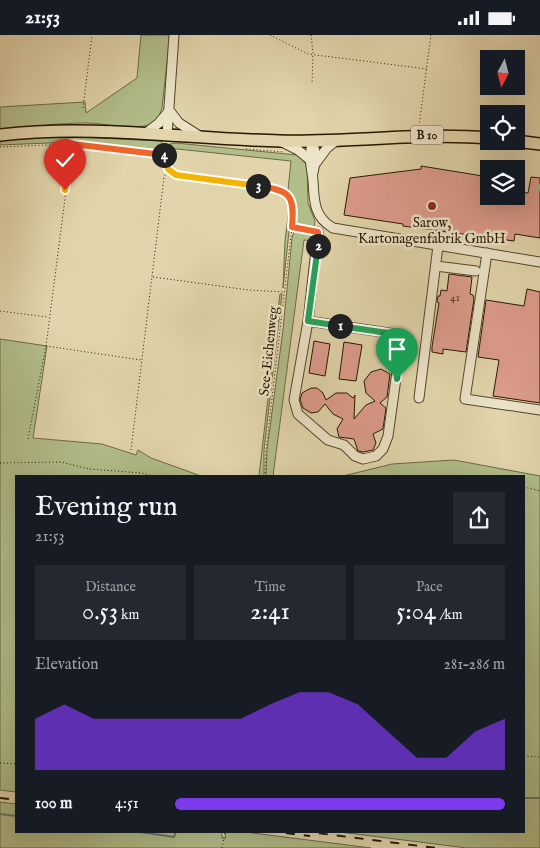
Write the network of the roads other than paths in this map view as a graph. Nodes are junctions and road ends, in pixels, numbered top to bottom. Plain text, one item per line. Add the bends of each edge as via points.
1 (174, 35) edge
2 (169, 110) junction
3 (146, 133) junction
4 (0, 135) edge
5 (202, 137) junction
6 (166, 138) junction
7 (480, 138) edge
8 (337, 140) junction
9 (313, 141) junction
10 (525, 142) edge
11 (540, 144) edge
12 (283, 147) junction
13 (312, 162) junction
14 (318, 232) road end
15 (438, 246) junction
16 (487, 253) junction
17 (540, 262) edge
18 (436, 266) junction
19 (476, 271) dead end
20 (308, 321) junction
21 (416, 346) dead end
22 (426, 347) junction
23 (419, 398) dead end
24 (540, 410) edge

1 - 2 street
2 - 3 street
2 - 5 street via 179,123
2 - 6 street
3 - 4 main road, B 10 via 70,130
3 - 6 main road, B 10
5 - 6 main road, B 10
5 - 12 main road, B 10
7 - 8 main road, B 10 via 418,135
8 - 9 main road, B 10
8 - 13 street
9 - 12 main road, B 10
9 - 13 street
10 - 11 main road
12 - 13 street via 298,150
13 - 15 street via 316,210 322,220 334,229
14 - 20 street
15 - 16 street
15 - 18 street
16 - 17 street
16 - 24 street via 465,399
18 - 19 street
18 - 22 street via 429,276
20 - 20 street via 402,335 391,423 383,449 376,456 363,459 355,456 344,445 328,440 298,414 294,400
21 - 22 street
22 - 23 street

